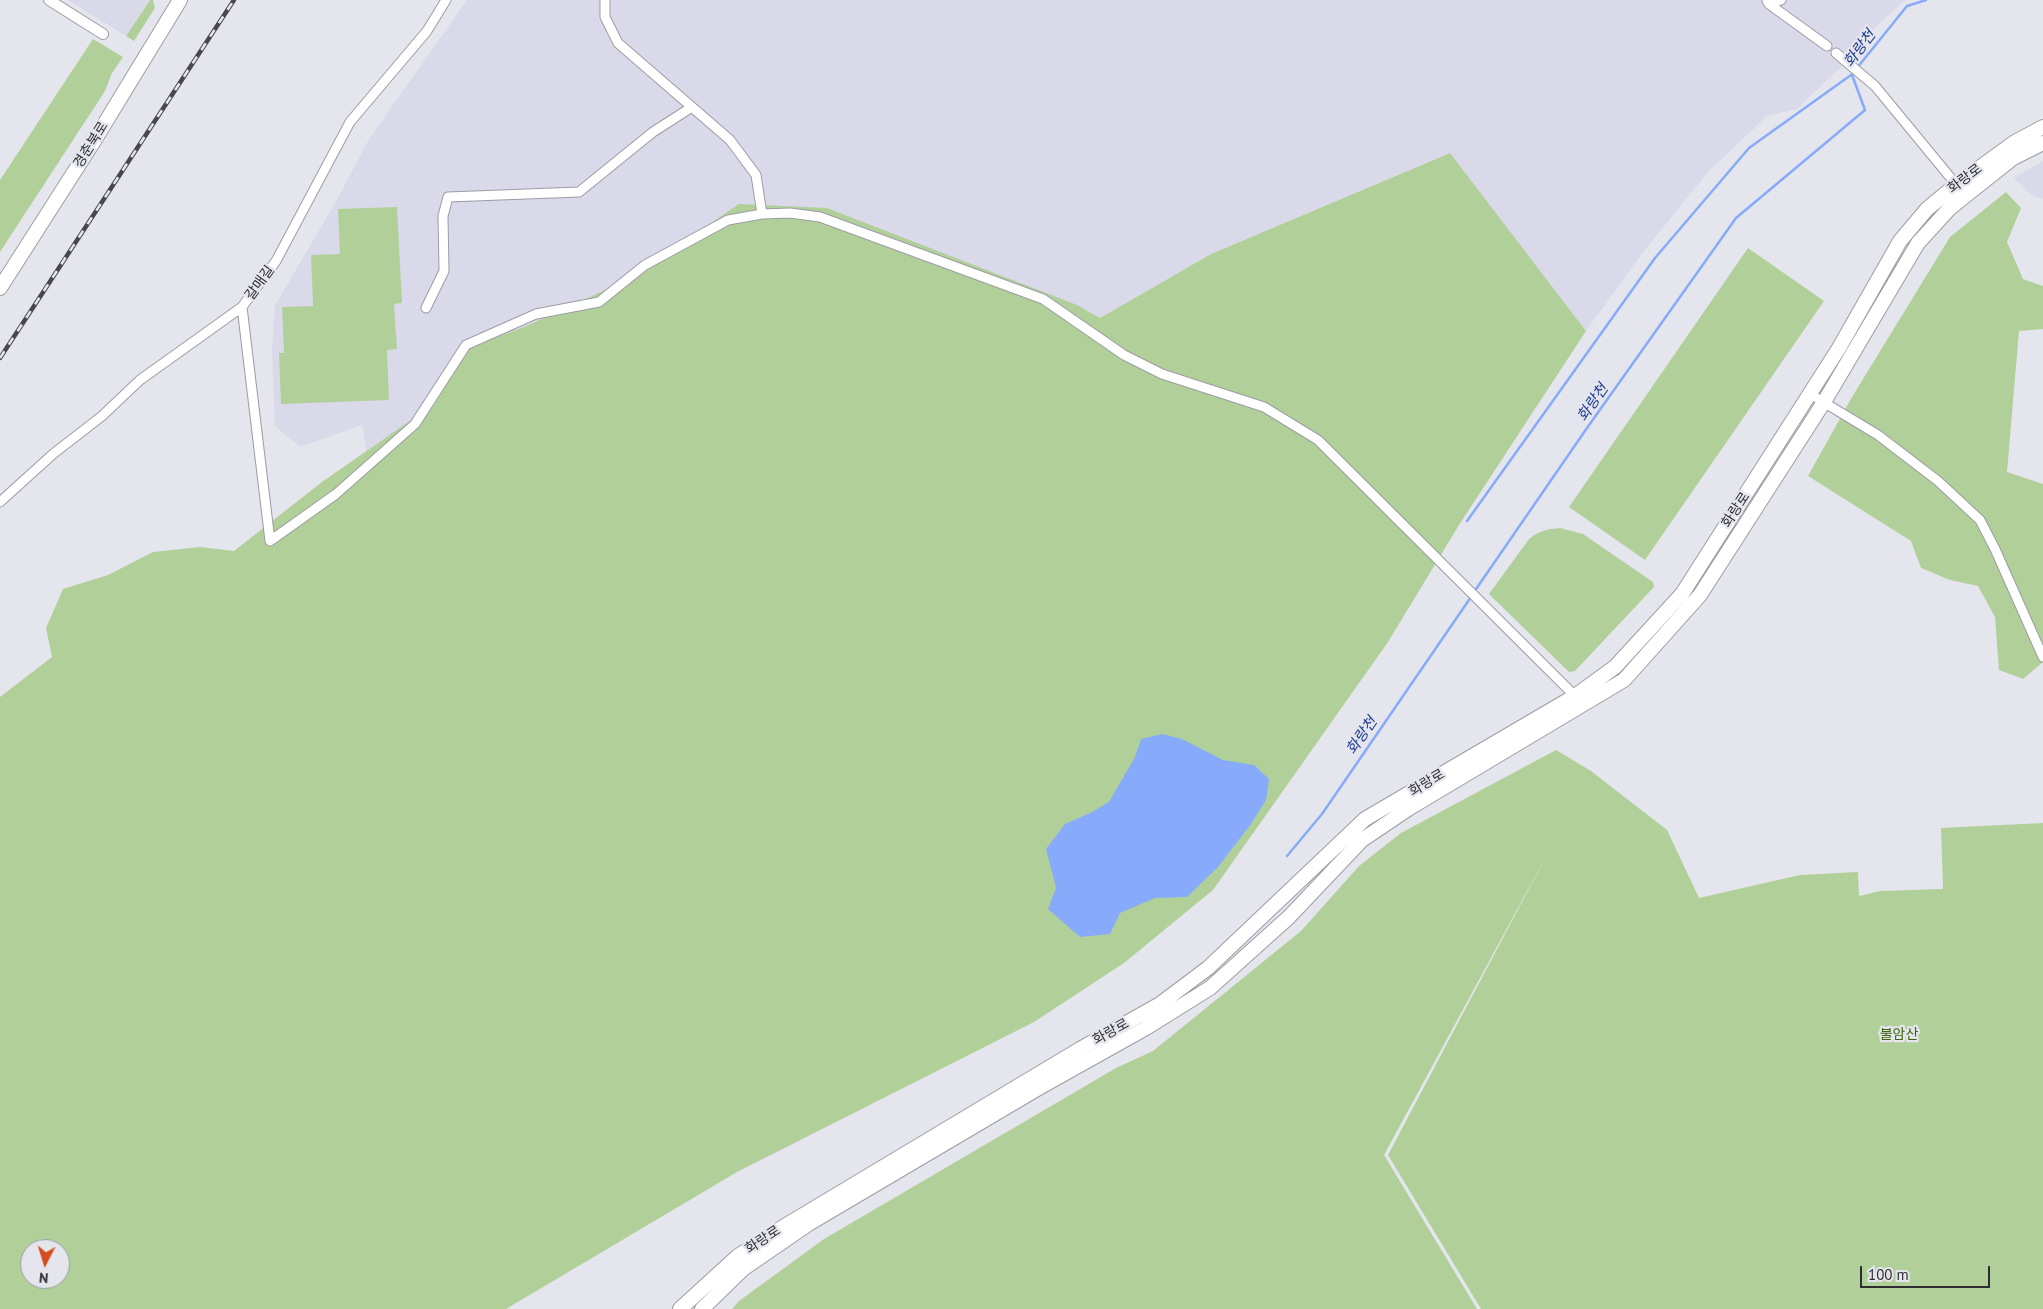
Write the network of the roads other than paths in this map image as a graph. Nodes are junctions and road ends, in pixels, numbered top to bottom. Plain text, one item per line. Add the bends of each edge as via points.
1 (49, 0) edge
2 (180, 0) edge
3 (446, 0) edge
4 (605, 0) edge
5 (1781, 0) edge
6 (1767, 2) edge
7 (103, 34) dead end
8 (1827, 46) dead end
9 (1837, 54) dead end
10 (692, 107) junction
11 (2043, 127) edge
12 (2043, 142) edge
13 (1956, 185) junction
14 (1966, 196) junction
15 (762, 214) junction
16 (0, 288) edge
17 (242, 307) junction
18 (426, 308) dead end
19 (1810, 394) junction
20 (1824, 402) junction
21 (0, 502) edge
22 (2043, 657) edge
23 (1579, 700) junction
24 (680, 1309) edge
25 (702, 1309) edge

1 - 7 street
2 - 16 main road, 경춘북로
3 - 17 street, 갈매길 via 427,30 350,122 276,261
4 - 10 street via 605,18 618,43
5 - 6 street
6 - 8 street
9 - 13 street via 1875,86
10 - 15 street via 730,140 756,175
10 - 18 street via 653,132 579,192 448,197 443,216 444,271
11 - 13 main road, 화랑로 via 2015,142
12 - 14 main road, 화랑로 via 2013,158
13 - 14 street
13 - 19 main road, 화랑로 via 1927,209 1900,241
14 - 20 main road, 화랑로 via 1949,209 1918,243
15 - 17 street via 728,220 711,229 645,265 599,302 536,314 466,345 414,424 336,494 270,541
15 - 23 street via 820,217 1043,299 1124,355 1162,374 1264,407 1318,440
17 - 21 street, 갈매길 via 140,380
19 - 20 street
19 - 23 main road, 화랑로 via 1682,594 1615,667
20 - 22 street via 1886,441 1938,481 1980,520
20 - 23 main road, 화랑로 via 1700,595 1624,680
23 - 24 main road, 화랑로 via 1366,819 1208,968 1160,1004 788,1224 738,1256
23 - 25 main road, 화랑로 via 1362,840 1290,917 1210,988 810,1223 743,1270

